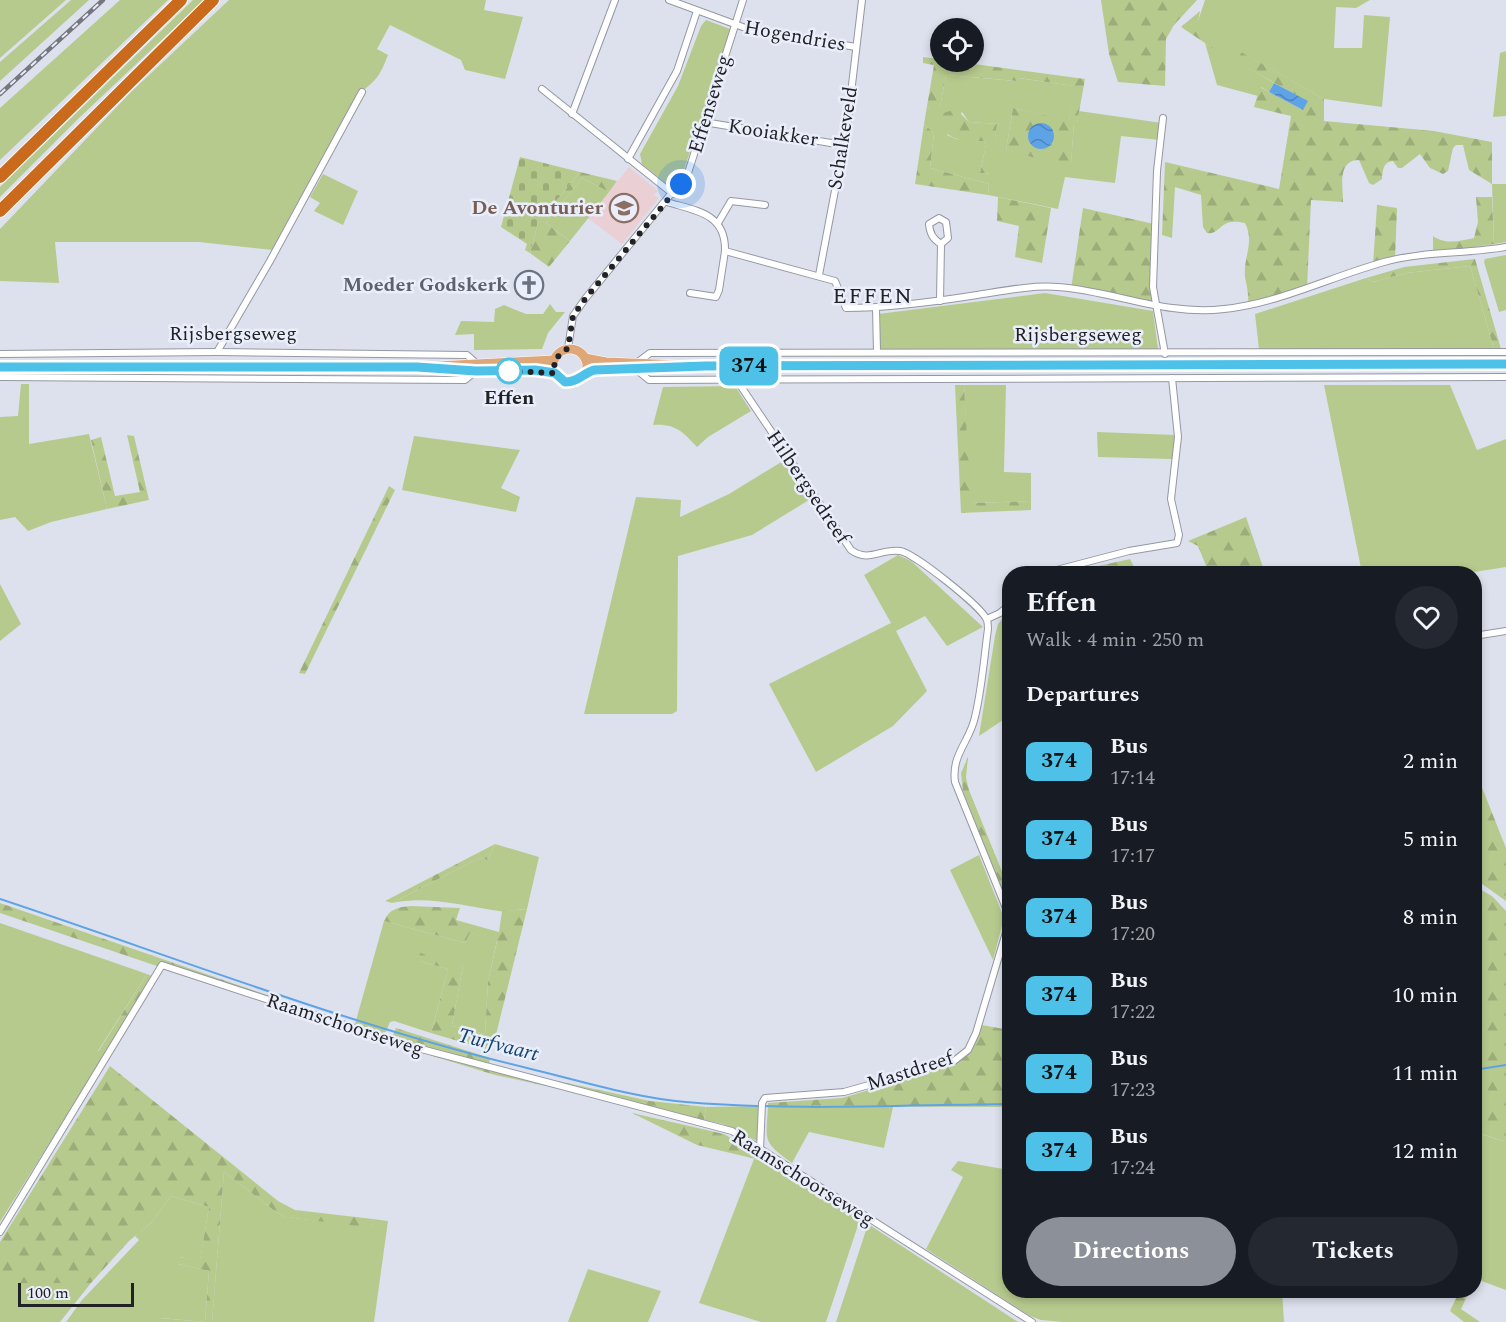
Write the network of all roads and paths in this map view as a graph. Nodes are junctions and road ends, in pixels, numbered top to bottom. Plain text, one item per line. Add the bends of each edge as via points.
1 (181, 0) edge
2 (213, 0) edge
3 (615, 0) edge
4 (669, 0) edge
5 (743, 0) edge
6 (862, 0) edge
7 (697, 11) junction
8 (735, 26) junction
9 (856, 47) junction
10 (542, 89) dead end
11 (362, 92) dead end
12 (572, 114) junction
13 (1163, 118) dead end
14 (704, 122) junction
15 (843, 145) junction
16 (628, 159) junction
17 (0, 177) edge
18 (673, 194) junction
19 (667, 202) junction
20 (765, 205) dead end
21 (0, 211) edge
22 (718, 223) junction
23 (941, 244) dead end
24 (1506, 247) edge
25 (725, 251) junction
26 (819, 276) junction
27 (690, 293) dead end
28 (940, 300) junction
29 (1158, 307) junction
30 (876, 308) junction
31 (568, 348) junction
32 (218, 352) junction
33 (877, 352) junction
34 (1506, 352) edge
35 (0, 354) edge
36 (1165, 354) junction
37 (585, 358) junction
38 (554, 360) junction
39 (1506, 364) edge
40 (0, 367) edge
41 (476, 367) junction
42 (638, 367) junction
43 (555, 373) junction
44 (585, 373) junction
45 (0, 377) edge
46 (1506, 377) edge
47 (1172, 378) junction
48 (736, 379) junction
49 (1072, 566) edge
50 (1002, 611) edge
51 (987, 619) junction
52 (1506, 631) edge
53 (1482, 635) edge
54 (1002, 898) edge
55 (1002, 945) edge
56 (760, 1149) junction
57 (0, 1232) edge
58 (1032, 1322) edge

1 - 17 highway
2 - 21 highway
3 - 12 street
4 - 7 street, Hogendries
5 - 8 street, Effenseweg
6 - 9 street, Schalkeveld
7 - 8 street, Hogendries
7 - 16 street via 676,71
8 - 9 street, Hogendries
8 - 14 street, Effenseweg
9 - 15 street, Schalkeveld
10 - 12 street
11 - 32 street
12 - 16 street
13 - 29 street via 1153,287
14 - 15 street, Kooiakker
14 - 18 street, Effenseweg via 688,173
15 - 26 street, Schalkeveld
16 - 18 street
18 - 19 street, Effenseweg
19 - 22 street via 710,216
19 - 31 street, Effenseweg via 573,316
20 - 22 street via 731,201
22 - 25 street
23 - 28 street
24 - 29 street via 1409,256 1249,306 1198,312
25 - 26 street
25 - 27 street via 716,297
26 - 30 street via 835,281 846,308
28 - 29 street via 1025,287 1059,287
28 - 30 street
29 - 36 street
30 - 33 street
31 - 37 main road
31 - 38 main road
32 - 35 street, Rijsbergseweg
32 - 41 street, Rijsbergseweg via 466,355
33 - 36 street, Rijsbergseweg
33 - 42 street, Rijsbergseweg via 650,353
34 - 36 street, Rijsbergseweg
37 - 42 main road, Rijsbergseweg
37 - 44 main road
38 - 41 main road, Rijsbergseweg
38 - 43 main road
39 - 42 main road, Rijsbergseweg
40 - 41 main road, Rijsbergseweg
41 - 43 main road, Rijsbergseweg
41 - 45 street via 465,380
42 - 44 main road, Rijsbergseweg
42 - 48 street via 649,380
43 - 44 main road via 565,382 578,381
46 - 47 street
47 - 48 street
47 - 49 street via 1178,437 1171,499 1179,535 1177,543
48 - 51 street, Hilbergsedreef via 851,550 865,557 892,550 911,554
50 - 51 street
51 - 54 street via 975,719 953,769
52 - 53 street
55 - 56 street, Mastdreef via 968,1050 954,1061 844,1092 765,1098
56 - 57 street, Raamschoorseweg via 732,1131 707,1123 406,1045 162,965
56 - 58 street, Raamschoorseweg

